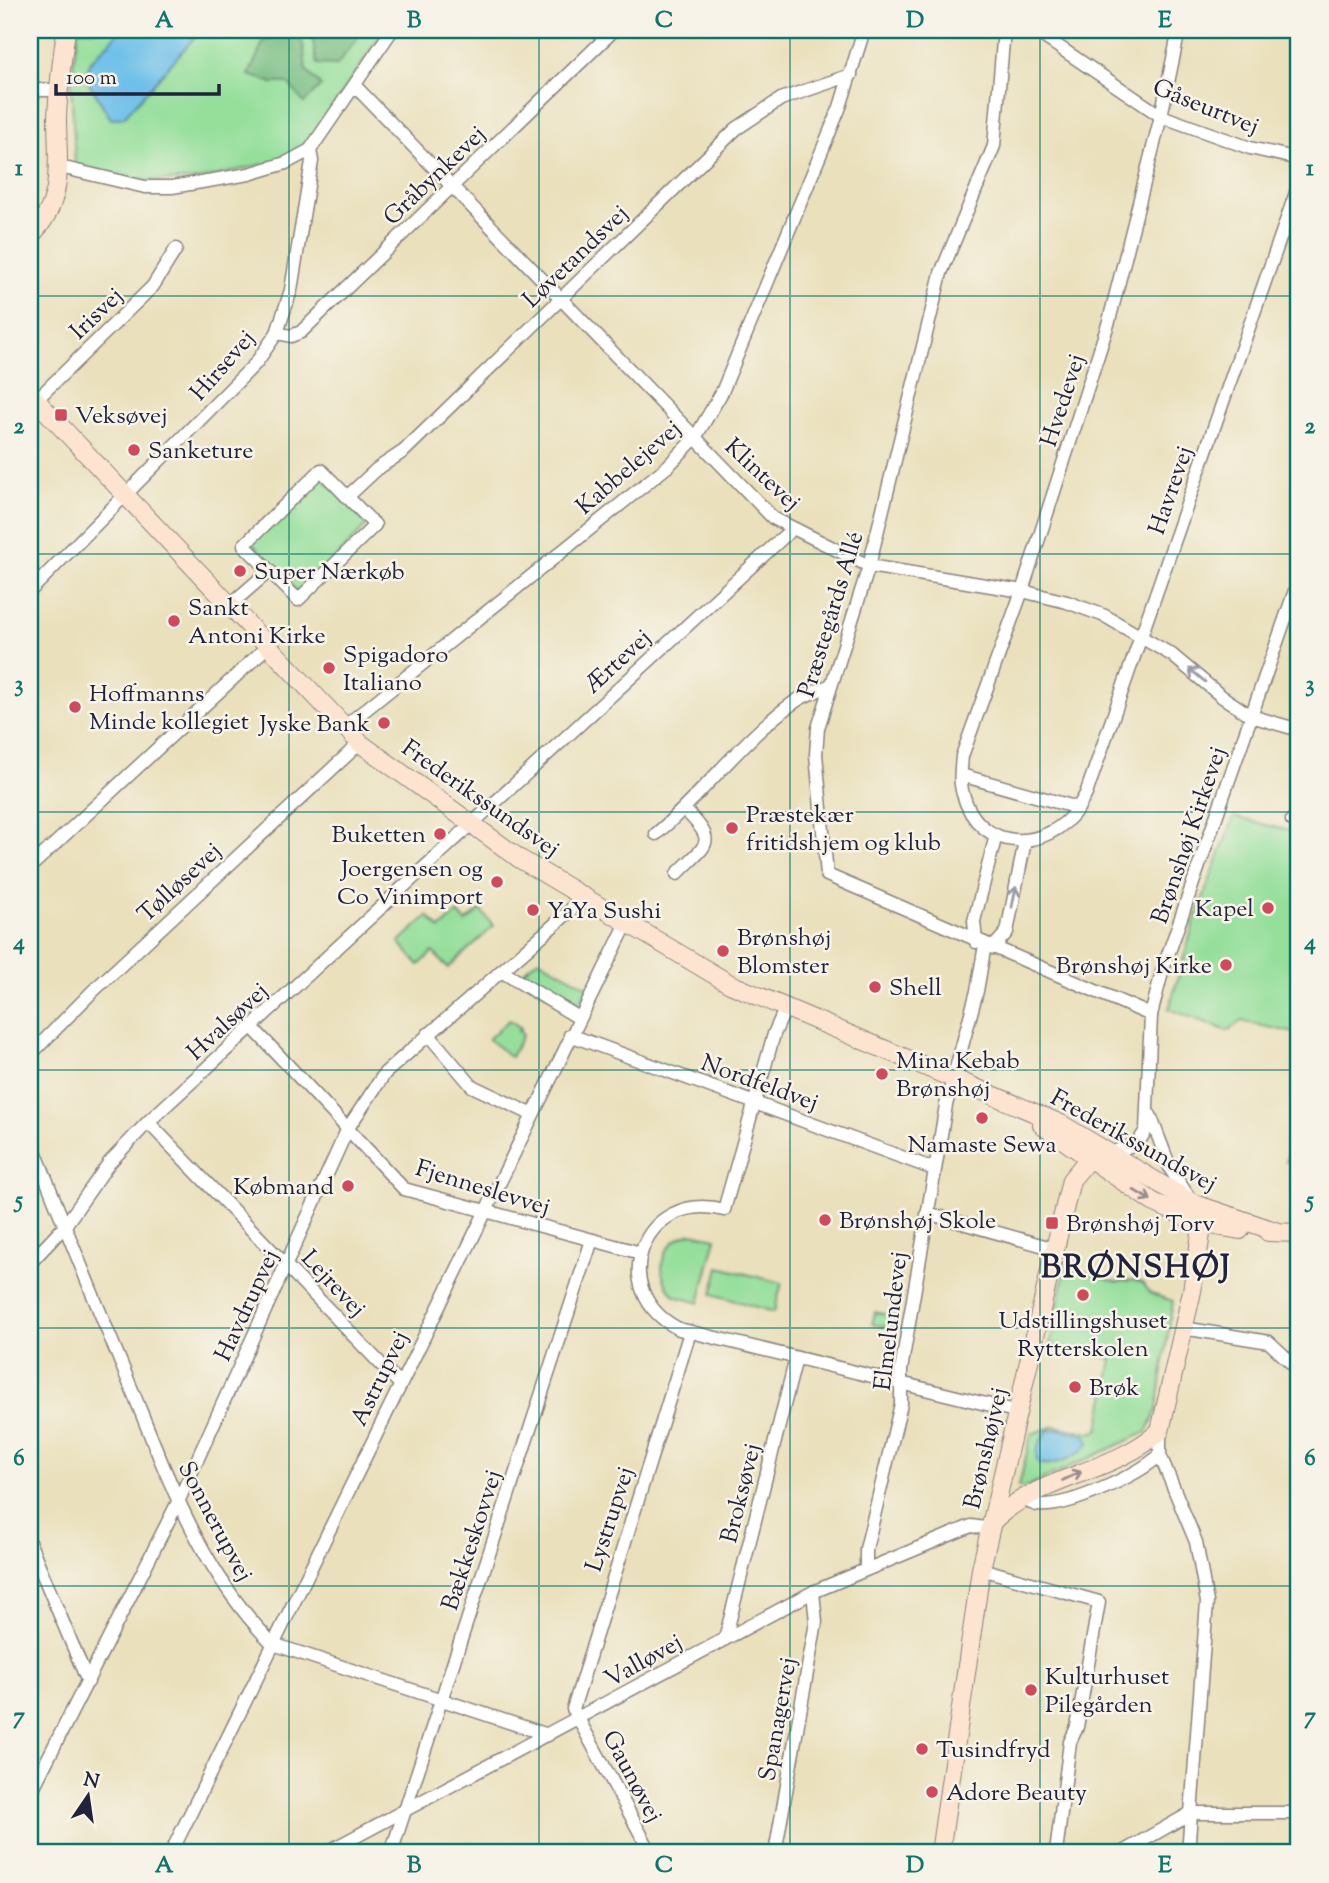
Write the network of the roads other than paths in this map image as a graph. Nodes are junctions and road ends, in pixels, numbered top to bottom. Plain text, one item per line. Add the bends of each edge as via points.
1 (66, 30) edge
2 (392, 30) edge
3 (614, 30) edge
4 (863, 30) edge
5 (1004, 30) edge
6 (1034, 30) edge
7 (1179, 30) edge
8 (851, 75) junction
9 (355, 86) junction
10 (30, 90) edge
11 (59, 90) junction
12 (1161, 116) junction
13 (310, 150) junction
14 (1299, 159) edge
15 (60, 167) junction
16 (1299, 184) edge
17 (452, 187) junction
18 (30, 236) edge
19 (176, 249) dead end
20 (561, 300) junction
21 (277, 333) junction
22 (32, 400) edge
23 (695, 438) junction
24 (347, 497) junction
25 (126, 498) junction
26 (792, 529) junction
27 (869, 566) junction
28 (269, 571) junction
29 (1299, 579) edge
30 (30, 591) edge
31 (1022, 591) junction
32 (230, 605) junction
33 (1141, 634) junction
34 (268, 646) junction
35 (831, 685) junction
36 (1251, 716) junction
37 (344, 727) junction
38 (1299, 730) edge
39 (360, 743) junction
40 (961, 775) junction
41 (1078, 808) junction
42 (685, 810) junction
43 (471, 825) junction
44 (656, 834) dead end
45 (996, 835) junction
46 (1025, 841) junction
47 (30, 867) edge
48 (677, 874) dead end
49 (580, 895) junction
50 (627, 923) junction
51 (985, 945) junction
52 (501, 971) junction
53 (785, 1009) junction
54 (1151, 1015) junction
55 (579, 1018) junction
56 (252, 1027) junction
57 (428, 1034) junction
58 (570, 1035) junction
59 (30, 1055) edge
60 (952, 1079) junction
61 (754, 1102) junction
62 (1006, 1102) junction
63 (1149, 1112) junction
64 (531, 1114) junction
65 (148, 1122) junction
66 (348, 1128) junction
67 (30, 1138) edge
68 (1108, 1154) junction
69 (1089, 1158) junction
70 (934, 1169) junction
71 (1192, 1203) junction
72 (483, 1211) junction
73 (927, 1213) junction
74 (1199, 1223) junction
75 (64, 1227) junction
76 (1279, 1232) junction
77 (1299, 1233) edge
78 (592, 1240) junction
79 (1055, 1249) junction
80 (641, 1252) junction
81 (30, 1263) edge
82 (288, 1265) junction
83 (1183, 1328) junction
84 (690, 1332) junction
85 (796, 1358) junction
86 (1299, 1370) edge
87 (400, 1384) junction
88 (901, 1384) junction
89 (1019, 1412) junction
90 (1160, 1431) junction
91 (1009, 1454) junction
92 (1160, 1455) junction
93 (1023, 1499) junction
94 (178, 1502) junction
95 (992, 1526) junction
96 (30, 1544) edge
97 (866, 1568) junction
98 (981, 1569) junction
99 (813, 1592) junction
100 (725, 1639) junction
101 (273, 1644) junction
102 (88, 1682) junction
103 (441, 1699) junction
104 (579, 1719) junction
105 (548, 1735) junction
106 (30, 1794) edge
107 (406, 1809) junction
108 (1191, 1813) junction
109 (1299, 1813) edge
110 (170, 1853) edge
111 (325, 1853) edge
112 (391, 1853) edge
113 (651, 1853) edge
114 (775, 1853) edge
115 (940, 1853) edge
116 (1056, 1853) edge
117 (1121, 1853) edge
118 (1188, 1853) edge

1 - 11 main road
2 - 9 street
3 - 17 street, Gråbynkevej
4 - 8 street, Kabbelejevej
5 - 27 street, Præstegårds Allé via 994,146 941,273
6 - 12 street, Gåseurtvej
7 - 12 street, Hvedevej
8 - 20 street, Løvetandsvej via 781,99 736,130
8 - 23 street, Kabbelejevej via 722,392
9 - 13 street
9 - 17 street, Klintevej
10 - 11 street
11 - 15 main road
12 - 14 street, Gåseurtvej via 1250,148
12 - 31 street, Hvedevej via 1109,321
13 - 15 street via 249,174 172,187 145,187
13 - 21 street, Hirsevej via 291,290
15 - 18 main road via 54,202
16 - 33 street, Havrevej
17 - 20 street, Klintevej
17 - 21 street, Gråbynkevej via 301,332 291,336
19 - 22 street, Irisvej via 153,286
20 - 23 street, Klintevej
20 - 24 street, Løvetandsvej via 404,451
21 - 25 street, Hirsevej via 256,363
22 - 25 main road, Frederikssundsvej
23 - 26 street, Klintevej via 773,518
23 - 37 street, Kabbelejevej via 668,466
24 - 28 street via 321,470 244,545
24 - 28 street via 375,526 298,600
25 - 30 street
25 - 32 main road, Frederikssundsvej
26 - 27 street, Klintevej
26 - 43 street, Ærtevej
27 - 31 street, Klintevej
27 - 35 street, Præstegårds Allé
28 - 32 street
29 - 36 street, Brønshøj Kirkevej
31 - 33 street, Klintevej via 1079,606
31 - 40 street, Hvedevej via 967,740
32 - 34 main road, Frederikssundsvej
36 -> 33 street, Klintevej
33 - 41 street, Havrevej
34 - 37 main road, Frederikssundsvej
34 - 47 street
35 - 42 street via 797,700 715,774
35 - 51 street, Præstegårds Allé via 818,727 816,754 827,875
36 - 38 street
36 - 54 street, Brønshøj Kirkevej
37 - 39 main road, Frederikssundsvej
39 - 43 main road, Frederikssundsvej
39 - 59 street, Tølløsevej
40 - 41 street
40 - 45 street via 969,811
41 - 46 street via 1056,832
42 - 44 street
42 - 48 street via 707,836
43 - 49 main road, Frederikssundsvej
43 - 56 street, Hvalsøvej
45 - 46 street
45 - 51 street via 974,921
51 -> 46 street via 1007,932
49 - 50 main road, Frederikssundsvej
49 - 52 street, Havdrupvej via 570,911
50 - 53 main road, Frederikssundsvej via 730,984
50 - 55 street, Astrupvej
51 - 54 street, Præstegårds Allé
51 - 60 street, Elmelundevej
52 - 55 street
52 - 57 street, Havdrupvej
53 - 60 main road, Frederikssundsvej
53 - 61 street
54 - 63 street, Brønshøj Kirkevej
55 - 58 street, Astrupvej
56 - 65 street, Hvalsøvej
56 - 66 street, Fjenneslevvej
57 - 64 street via 472,1086
57 - 66 street, Havdrupvej via 385,1073
58 - 61 street, Nordfeldvej
58 - 64 street, Astrupvej
60 - 62 main road, Frederikssundsvej
60 - 70 street, Elmelundevej
61 - 70 street, Nordfeldvej
61 - 80 street via 724,1210 701,1206 668,1216 651,1232
62 - 68 main road, Frederikssundsvej via 1061,1124
62 - 69 main road, Frederikssundsvej
63 - 68 street, Brønshøj Kirkevej via 1138,1143
63 - 71 street, Brønshøj Kirkevej via 1171,1170
64 - 72 street, Astrupvej
65 - 75 street, Hvalsøvej via 109,1163
65 - 82 street, Lejrevej
66 - 72 street, Fjenneslevvej via 404,1189
66 - 82 street, Havdrupvej
67 - 75 street, Sonnerupvej
68 - 69 main road
68 - 71 main road, Frederikssundsvej
69 -> 74 main road, Frederikssundsvej via 1153,1202
69 - 79 main road, Brønshøjvej via 1071,1180
70 - 73 street, Elmelundevej
71 - 74 main road
71 - 76 main road, Frederikssundsvej
72 - 78 street, Fjenneslevvej
72 - 87 street, Astrupvej
73 - 79 street
73 - 88 street, Elmelundevej
74 - 76 main road, Frederikssundsvej
74 - 83 main road via 1201,1234
75 - 81 street, Hvalsøvej
75 - 94 street, Sonnerupvej
76 - 77 main road, Frederikssundsvej
78 - 80 street, Fjenneslevvej
78 - 103 street, Bækkeskovvej
79 - 89 main road, Brønshøjvej
80 - 84 street via 639,1276 645,1298 659,1317
82 - 87 street, Lejrevej
82 - 94 street, Havdrupvej
83 - 86 street via 1269,1342
83 - 90 main road
84 - 85 street
84 - 104 street, Lystrupvej via 580,1681 573,1709
85 - 88 street
85 - 100 street, Broksøvej
87 - 101 street, Astrupvej
88 - 89 street
88 - 97 street, Elmelundevej via 901,1404 866,1549
89 - 91 main road, Brønshøjvej
90 - 92 street
93 -> 90 main road via 1135,1449
91 - 93 main road via 1007,1485
91 - 95 main road, Brønshøjvej
92 - 93 street via 1144,1469 1057,1504 1036,1505
92 - 108 street via 1196,1542 1206,1602
93 - 95 main road via 1003,1511
94 - 101 street, Sonnerupvej via 222,1585
94 - 102 street, Havdrupvej
95 - 97 street, Valløvej via 971,1526
95 - 98 main road, Brønshøjvej
96 - 102 street
97 - 99 street, Valløvej
98 - 115 main road, Brønshøjvej
98 - 116 street via 1099,1602 1077,1727 1070,1742
99 - 100 street, Valløvej
99 - 114 street, Spanagervej via 816,1622
100 - 104 street, Valløvej
101 - 103 street
101 - 110 street, Astrupvej
102 - 106 street, Havdrupvej
103 - 105 street
103 - 107 street, Bækkeskovvej
104 - 105 street, Valløvej
104 - 113 street, Gaunøvej
105 - 107 street, Valløvej
107 - 111 street, Valløvej
107 - 112 street, Bækkeskovvej
108 - 109 street
108 - 117 street
108 - 118 street

